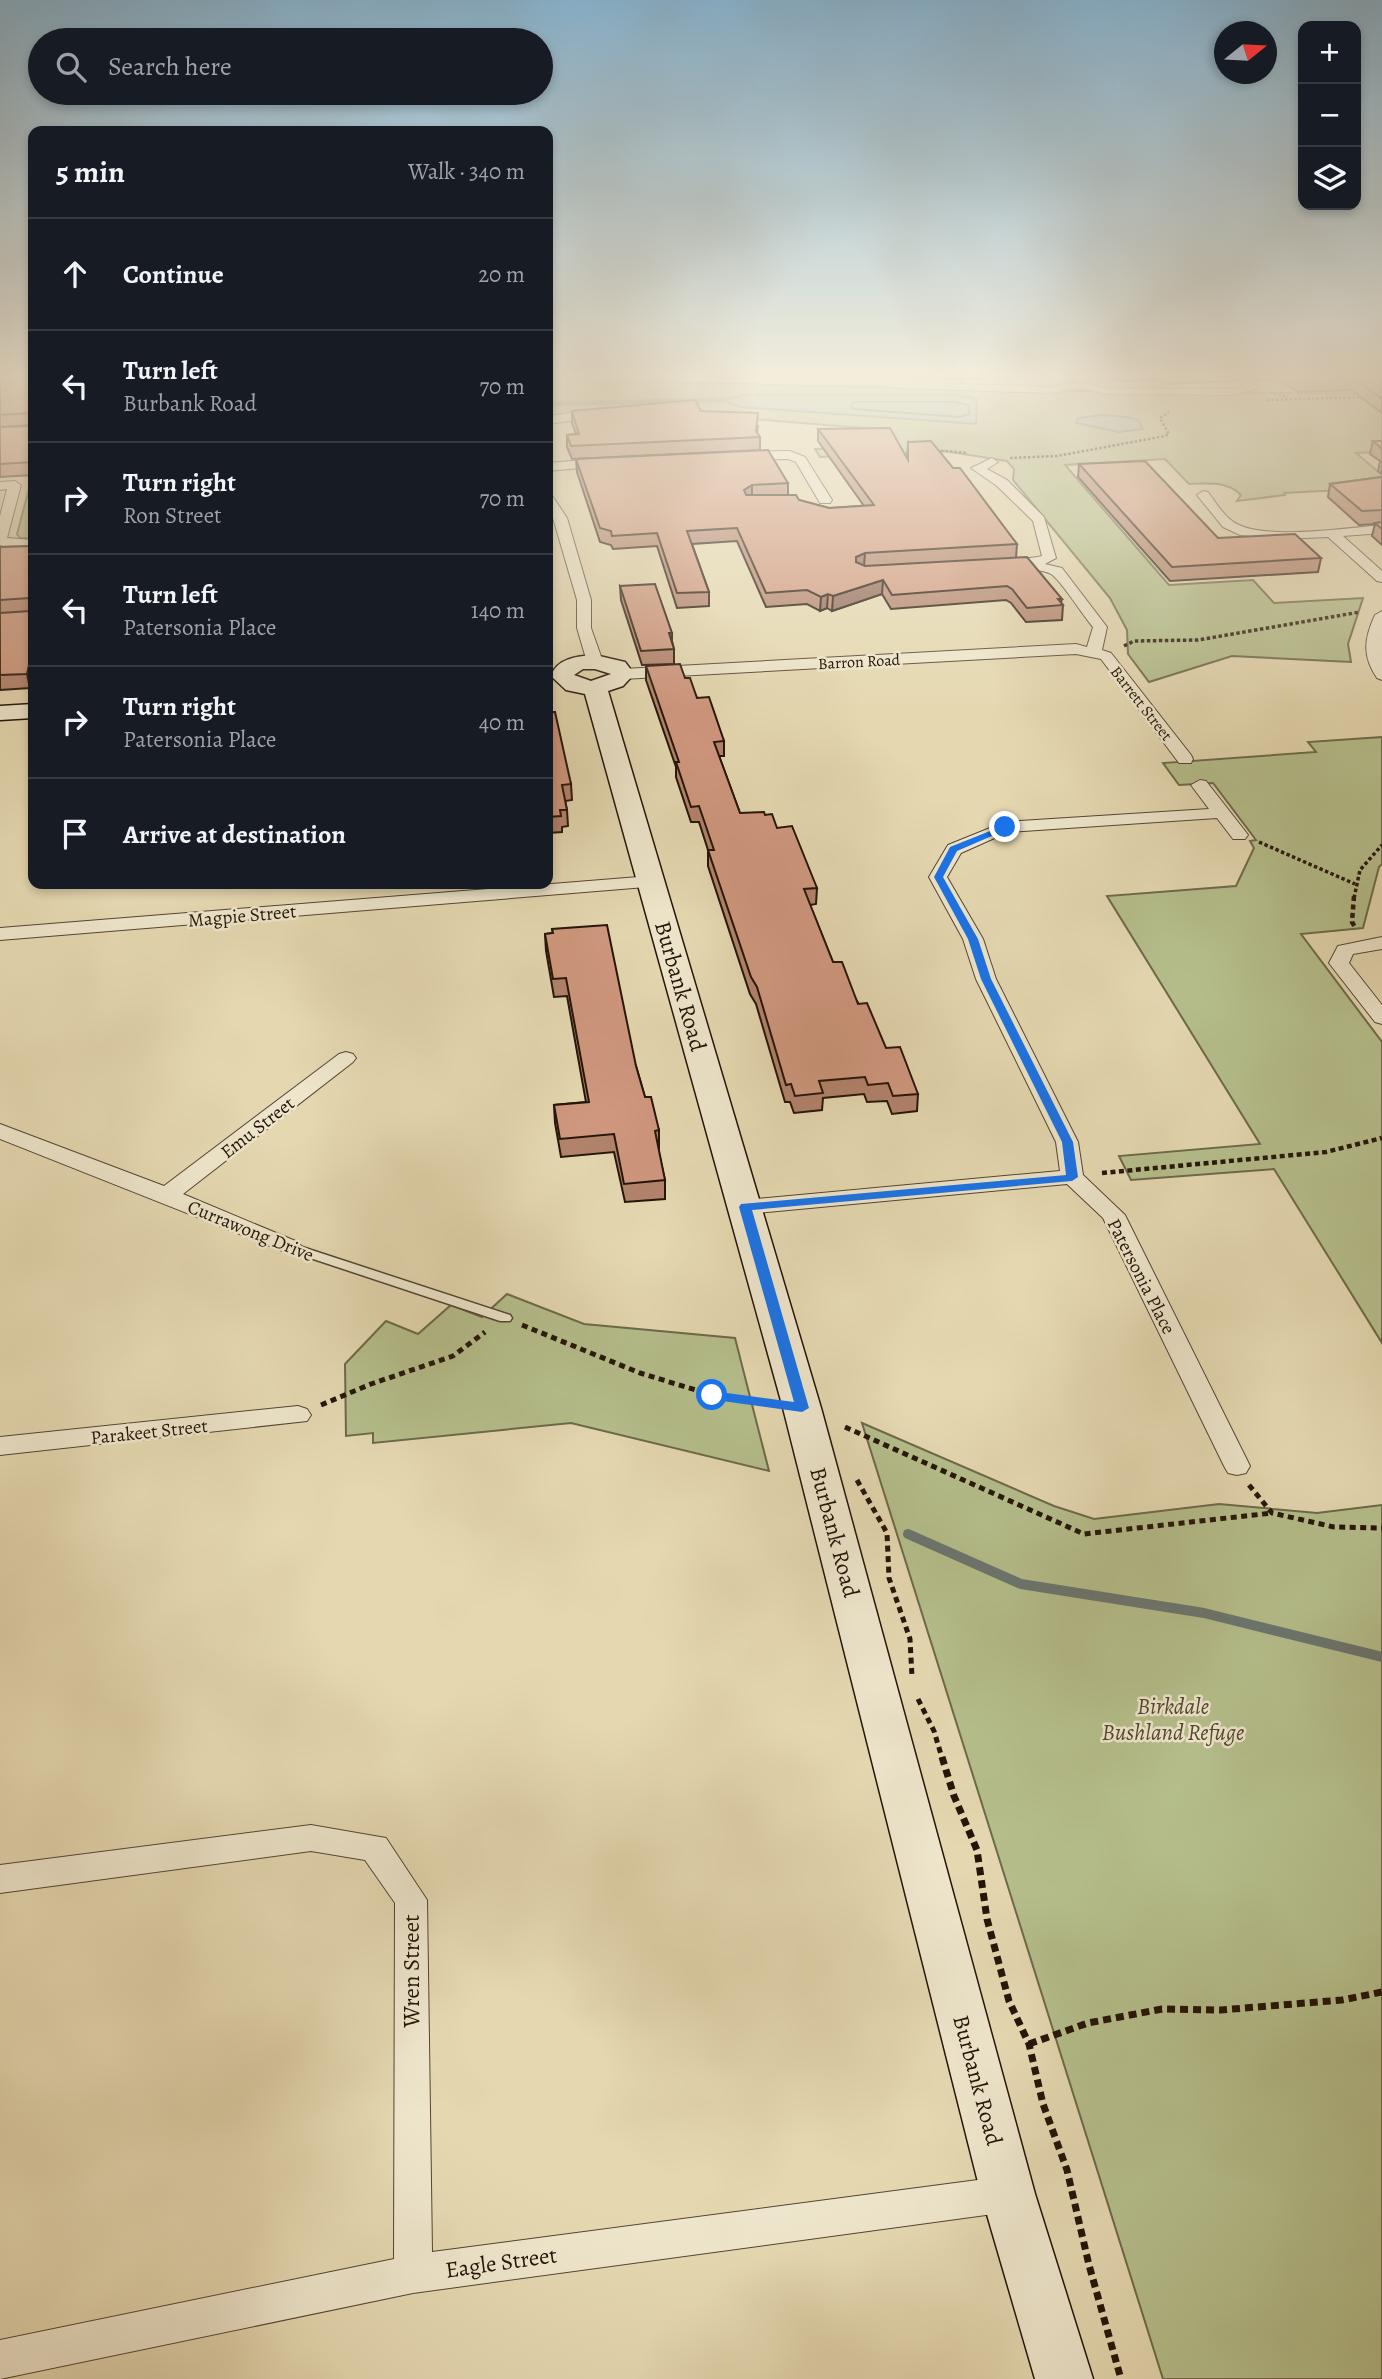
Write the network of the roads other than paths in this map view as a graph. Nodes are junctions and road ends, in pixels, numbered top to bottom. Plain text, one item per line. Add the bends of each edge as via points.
1 (14, 487) edge
2 (815, 487) edge
3 (1006, 487) edge
4 (1203, 495) dead end
5 (823, 503) edge
6 (553, 508) edge
7 (3, 519) edge
8 (1382, 528) edge
9 (1330, 532) junction
10 (0, 540) edge
11 (28, 544) edge
12 (1030, 564) junction
13 (991, 566) edge
14 (1382, 578) edge
15 (1376, 613) edge
16 (1100, 654) junction
17 (585, 675) edge
18 (1382, 675) edge
19 (28, 711) edge
20 (0, 713) edge
21 (1185, 759) dead end
22 (1200, 785) dead end
23 (1221, 813) junction
24 (1238, 835) road end
25 (652, 882) junction
26 (0, 934) edge
27 (1374, 944) edge
28 (1382, 1018) edge
29 (346, 1058) dead end
30 (0, 1131) edge
31 (1072, 1177) junction
32 (167, 1195) junction
33 (745, 1207) junction
34 (289, 1247) joint
35 (505, 1318) road end
36 (298, 1415) road end
37 (0, 1446) edge
38 (1237, 1466) road end
39 (0, 1880) edge
40 (1007, 2194) junction
41 (412, 2274) junction
42 (0, 2360) edge
43 (1064, 2379) edge

1 - 7 street
2 - 5 street
3 - 12 street via 1039,520 1049,558
4 - 9 street via 1228,525 1242,532
6 - 17 street, Burbank Road via 584,600
7 - 10 street
8 - 9 street
9 - 14 street
10 - 11 street
12 - 13 street
12 - 16 street via 1057,571 1100,626
15 - 18 street via 1373,660
16 - 17 street, Barron Road via 1076,649
16 - 21 street, Barrett Street
17 - 25 street, Burbank Road
19 - 20 street
22 - 23 street
23 - 24 street
23 - 31 street via 1005,827 954,849 938,877 973,939 986,979 1067,1142
25 - 26 street, Magpie Street
25 - 33 street, Burbank Road
27 - 28 street via 1345,950 1339,963
29 - 32 street, Emu Street
30 - 32 street, Currawong Drive
31 - 33 street
31 - 38 street, Patersonia Place via 1113,1215
32 - 34 street, Currawong Drive
33 - 40 street, Burbank Road via 802,1408
34 - 35 lane, Currawong Drive
36 - 37 street, Parakeet Street
39 - 41 street, Wren Street via 311,1838 375,1848 411,1900
40 - 41 street, Eagle Street
40 - 43 street, Burbank Road
41 - 42 street, Eagle Street

